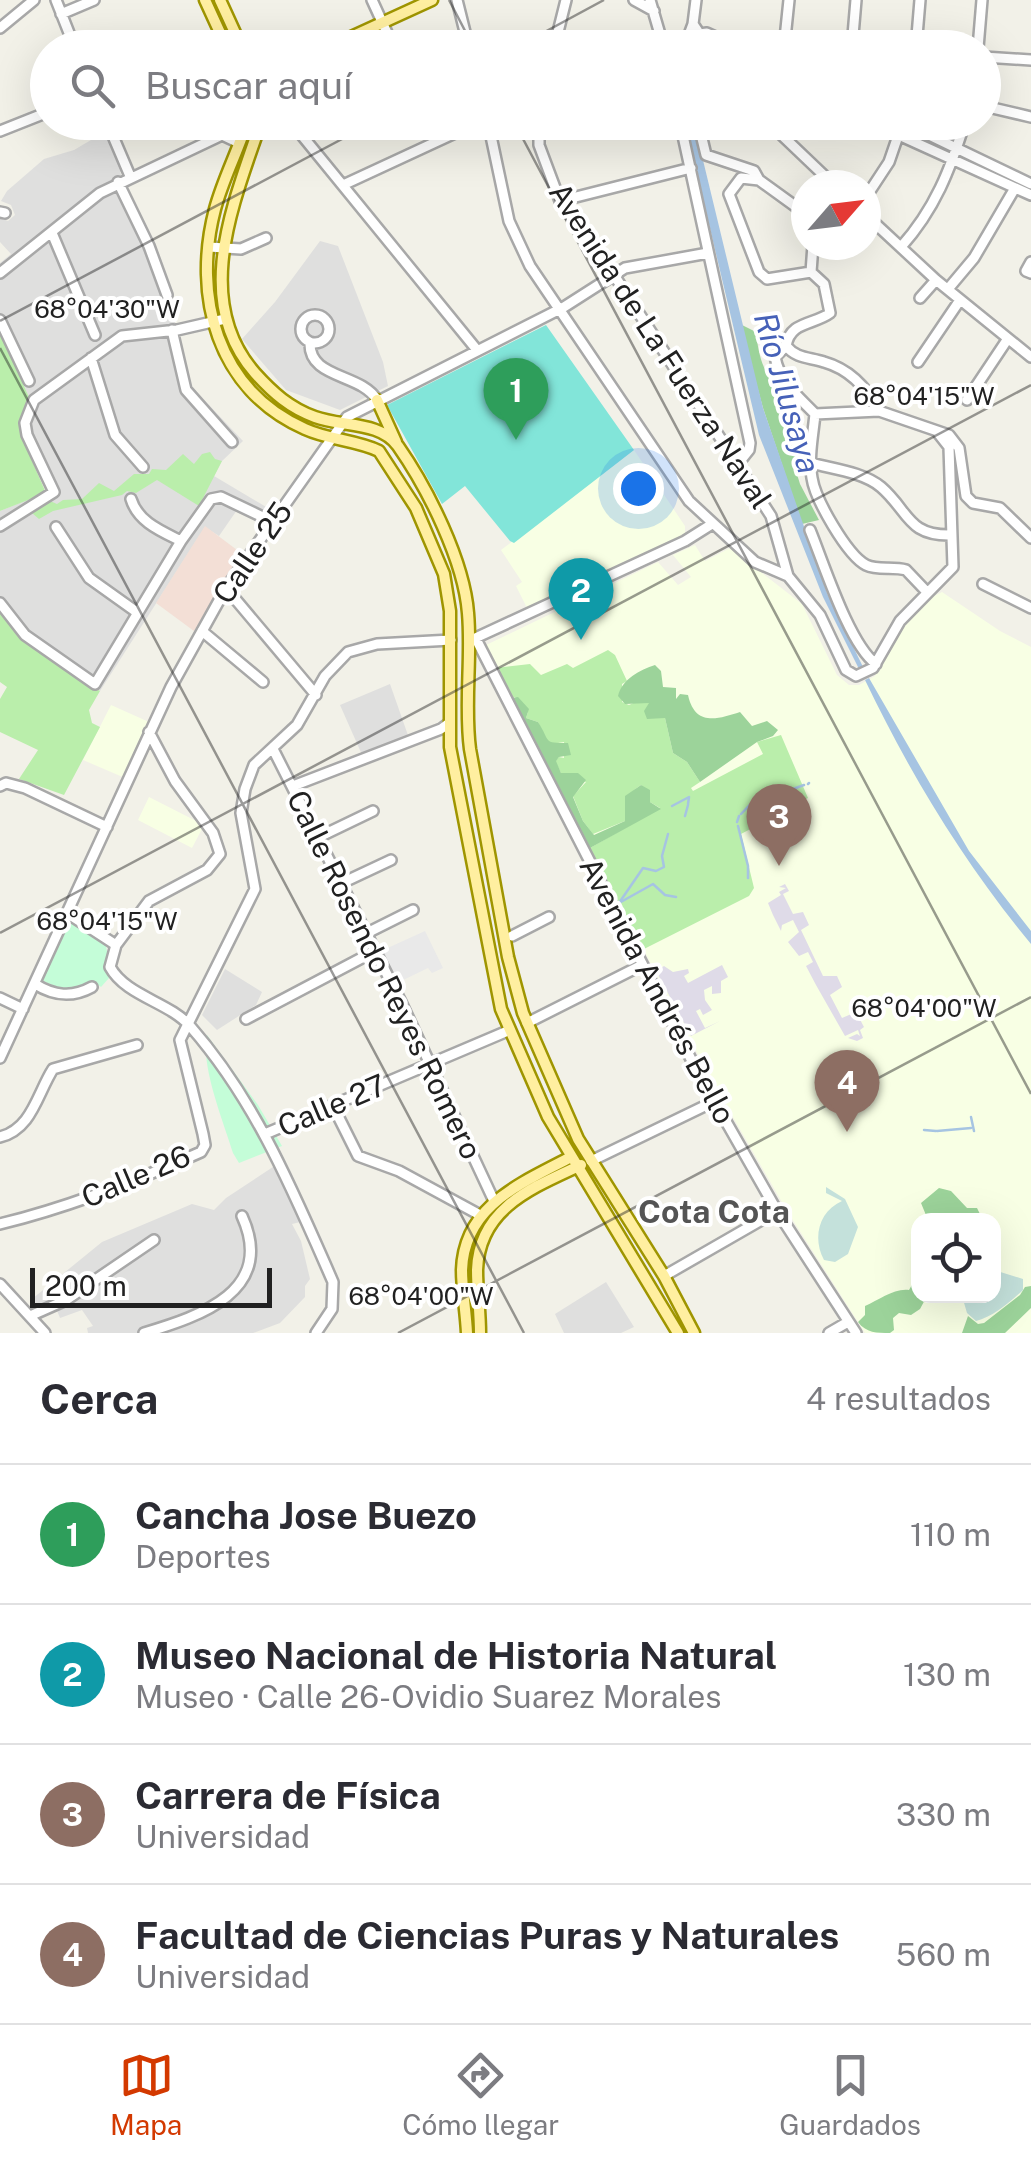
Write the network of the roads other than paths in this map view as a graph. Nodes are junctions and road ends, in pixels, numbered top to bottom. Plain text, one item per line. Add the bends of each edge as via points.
1 (34, 0) edge
2 (56, 0) edge
3 (94, 0) edge
4 (220, 0) edge
5 (372, 0) edge
6 (432, 0) edge
7 (457, 0) edge
8 (566, 0) edge
9 (634, 0) edge
10 (650, 0) edge
11 (696, 0) edge
12 (789, 0) edge
13 (856, 0) edge
14 (920, 0) edge
15 (982, 0) edge
16 (207, 3) edge
17 (654, 12) junction
18 (61, 14) junction
19 (382, 22) junction
20 (692, 24) junction
21 (0, 28) edge
22 (68, 30) edge
23 (220, 30) edge
24 (234, 30) edge
25 (365, 30) edge
26 (386, 30) edge
27 (464, 30) edge
28 (558, 30) edge
29 (659, 30) edge
30 (690, 30) edge
31 (696, 30) edge
32 (786, 30) edge
33 (853, 30) edge
34 (918, 30) edge
35 (980, 30) edge
36 (1001, 58) edge
37 (1031, 60) edge
38 (1001, 110) edge
39 (1031, 117) edge
40 (30, 119) edge
41 (0, 130) edge
42 (115, 140) edge
43 (211, 140) edge
44 (233, 140) edge
45 (241, 140) edge
46 (255, 140) edge
47 (307, 140) edge
48 (437, 140) edge
49 (492, 140) edge
50 (539, 140) edge
51 (684, 140) edge
52 (702, 140) edge
53 (787, 140) edge
54 (897, 140) edge
55 (907, 140) edge
56 (939, 140) edge
57 (960, 140) edge
58 (240, 143) junction
59 (252, 149) junction
60 (957, 149) junction
61 (954, 160) junction
62 (691, 168) junction
63 (818, 170) edge
64 (881, 174) edge
65 (130, 176) junction
66 (760, 180) junction
67 (118, 182) junction
68 (343, 184) junction
69 (1031, 184) edge
70 (1016, 188) junction
71 (1031, 196) edge
72 (560, 201) junction
73 (791, 203) edge
74 (881, 228) edge
75 (52, 233) junction
76 (266, 238) dead end
77 (209, 247) junction
78 (902, 248) junction
79 (223, 250) junction
80 (708, 253) junction
81 (812, 260) edge
82 (1031, 262) edge
83 (811, 272) junction
84 (0, 273) edge
85 (1031, 274) edge
86 (614, 275) junction
87 (936, 280) junction
88 (948, 289) junction
89 (168, 295) dead end
90 (920, 298) dead end
91 (960, 300) junction
92 (560, 309) junction
93 (225, 318) junction
94 (0, 320) edge
95 (211, 322) junction
96 (174, 330) junction
97 (95, 336) dead end
98 (1007, 340) junction
99 (310, 342) dead end
100 (786, 346) junction
101 (477, 350) junction
102 (91, 358) junction
103 (1031, 358) edge
104 (918, 362) dead end
105 (29, 381) dead end
106 (377, 400) junction
107 (966, 400) dead end
108 (878, 411) junction
109 (815, 414) junction
110 (342, 426) junction
111 (938, 432) junction
112 (334, 438) junction
113 (232, 442) dead end
114 (396, 443) junction
115 (811, 463) junction
116 (737, 465) junction
117 (144, 468) dead end
118 (131, 500) dead end
119 (273, 522) junction
120 (712, 524) junction
121 (0, 526) edge
122 (56, 527) dead end
123 (810, 530) dead end
124 (951, 535) junction
125 (1031, 538) edge
126 (181, 541) junction
127 (788, 576) junction
128 (983, 584) dead end
129 (226, 588) junction
130 (926, 591) junction
131 (0, 603) edge
132 (1031, 608) edge
133 (138, 613) junction
134 (202, 630) junction
135 (450, 640) junction
136 (472, 640) junction
137 (868, 670) junction
138 (263, 682) dead end
139 (316, 695) junction
140 (466, 722) junction
141 (449, 723) junction
142 (149, 732) junction
143 (273, 749) junction
144 (0, 786) edge
145 (293, 786) junction
146 (373, 811) dead end
147 (107, 827) junction
148 (318, 836) junction
149 (391, 860) dead end
150 (342, 884) junction
151 (413, 910) dead end
152 (67, 914) junction
153 (550, 916) dead end
154 (367, 933) junction
155 (512, 936) dead end
156 (116, 945) junction
157 (375, 951) junction
158 (642, 965) junction
159 (36, 984) junction
160 (92, 987) dead end
161 (0, 998) edge
162 (23, 1010) junction
163 (246, 1019) dead end
164 (186, 1021) junction
165 (527, 1023) junction
166 (510, 1030) junction
167 (136, 1045) dead end
168 (0, 1058) edge
169 (430, 1064) junction
170 (715, 1100) junction
171 (333, 1106) junction
172 (265, 1134) junction
173 (0, 1138) edge
174 (591, 1160) junction
175 (574, 1162) junction
176 (498, 1205) junction
177 (777, 1211) junction
178 (242, 1216) dead end
179 (486, 1217) junction
180 (0, 1224) edge
181 (154, 1240) dead end
182 (664, 1276) junction
183 (0, 1284) edge
184 (30, 1316) junction
185 (848, 1322) junction
186 (695, 1329) edge
187 (45, 1333) edge
188 (144, 1333) edge
189 (316, 1333) edge
190 (467, 1333) edge
191 (480, 1333) edge
192 (678, 1333) edge
193 (829, 1333) edge
194 (856, 1333) edge

1 - 21 street
2 - 18 street
3 - 18 street
4 - 24 main road
5 - 19 street
6 - 19 main road
7 - 27 street
8 - 28 street
9 - 17 street
10 - 17 street
11 - 20 street
12 - 32 street
13 - 33 street
14 - 34 street
15 - 35 street
16 - 23 main road
17 - 29 street
18 - 22 street
19 - 25 main road
19 - 26 street
20 - 30 street
20 - 31 street
36 - 37 street
38 - 39 street
40 - 41 street
42 - 65 street
43 - 65 street
44 - 58 street
45 - 58 main road
46 - 59 main road
47 - 68 street
48 - 68 street
49 - 92 street via 513,232
50 - 72 street, Avenida de La Fuerza Naval
51 - 62 street
52 - 66 street via 706,155 746,167
53 - 63 street
54 - 64 street
55 - 61 street
56 - 60 street
57 - 60 street
58 - 59 main road
58 - 77 main road via 215,209
59 - 79 main road
60 - 61 street
60 - 69 street
61 - 70 street
61 - 78 street via 933,207
62 - 72 street
62 - 80 street
65 - 67 street
66 - 73 street
66 - 83 street via 741,178 729,194 758,272 767,279
67 - 75 street
67 - 89 street
68 - 101 street
70 - 71 street
70 - 88 street
72 - 86 street, Avenida de La Fuerza Naval
74 - 78 street
75 - 84 street
75 - 97 street
76 - 79 street
77 - 79 street
77 - 95 main road
78 - 87 street
79 - 93 main road
80 - 86 street, Calle 25
80 - 116 street via 750,443
81 - 83 street
82 - 85 street
83 - 100 street via 824,284 830,313 796,327
86 - 92 street, Calle 25
86 - 116 street, Avenida de La Fuerza Naval
87 - 88 street
87 - 90 street
88 - 91 street
91 - 98 street
91 - 104 street
92 - 101 street, Calle 25
92 - 120 street
93 - 95 street
93 - 110 main road via 250,367 278,397
94 - 105 street
95 - 96 street
95 - 112 main road via 228,361 264,401 306,430
96 - 102 street via 122,336
96 - 113 street via 186,390
98 - 103 street
98 - 107 street
99 - 106 street via 317,364 370,388
100 - 108 street via 839,368 870,394
100 - 109 street via 776,364
101 - 106 street, Calle 25
102 - 117 street via 115,435
102 - 121 street via 34,400 28,412 27,435 54,492
106 - 110 street, Calle 25
106 - 114 main road
108 - 109 street
108 - 111 street
109 - 115 street
110 - 112 street, Calle 25
110 - 114 main road via 378,430
111 - 124 street via 950,448
111 - 125 street via 955,439 972,503 1000,508
112 - 119 street, Calle 25
112 - 135 main road via 379,452 416,508 444,574
114 - 136 main road via 455,560
115 - 124 street via 881,487 919,531
115 - 130 street via 814,489 860,560 906,570
116 - 127 street, Avenida de La Fuerza Naval via 771,516
118 - 126 street via 146,522
119 - 126 street via 215,497
119 - 129 street, Calle 25
120 - 127 street via 756,562
120 - 136 street
122 - 133 street via 88,578
123 - 137 street
124 - 130 street via 953,567
126 - 133 street
127 - 137 street, Avenida de La Fuerza Naval via 820,616 846,670
128 - 132 street
129 - 134 street, Calle 25
129 - 139 street
130 - 137 street
131 - 133 street via 25,636 95,684
134 - 138 street
134 - 142 street, Calle 25
135 - 136 main road
135 - 139 street via 348,652
135 - 141 main road
136 - 140 main road
136 - 158 street, Avenida Andrés Bello
139 - 143 street
140 - 141 main road
140 - 165 main road via 508,958
141 - 145 street
141 - 166 main road via 496,986
142 - 147 street, Calle 25
142 - 156 street via 214,833 220,854 207,870 149,902
143 - 145 street, Calle Rosendo Reyes Romero
143 - 164 street via 249,774 242,813 255,890
144 - 147 street via 25,788
145 - 148 street, Calle Rosendo Reyes Romero
146 - 148 street
147 - 152 street, Calle 25
148 - 150 street, Calle Rosendo Reyes Romero
149 - 150 street
150 - 154 street, Calle Rosendo Reyes Romero
151 - 154 street
152 - 156 street
152 - 159 street, Calle 25
153 - 155 street
154 - 157 street, Calle Rosendo Reyes Romero
156 - 164 street via 112,973
157 - 163 street
157 - 169 street, Calle Rosendo Reyes Romero
158 - 165 street
158 - 170 street, Avenida Andrés Bello
159 - 160 street via 70,995
159 - 162 street, Calle 25
161 - 162 street
162 - 168 street, Calle 25
164 - 172 street
164 - 180 street, Calle 26 via 180,1040 203,1134 201,1152 110,1190
165 - 174 main road
166 - 169 street, Calle 27
166 - 175 main road
167 - 173 street via 53,1069 26,1121
169 - 171 street, Calle 27
169 - 176 street, Calle Rosendo Reyes Romero
170 - 174 street
170 - 177 street, Avenida Andrés Bello
171 - 172 street, Calle 27
171 - 179 street via 358,1156 399,1170
172 - 189 street via 334,1282 332,1309
174 - 175 main road
174 - 182 main road
175 - 176 main road
175 - 192 main road
176 - 179 main road
177 - 182 street
177 - 185 street, Avenida Andrés Bello
178 - 188 street via 252,1251 236,1289 178,1324
179 - 190 main road via 468,1238 462,1270
179 - 191 main road via 478,1254
181 - 184 street via 66,1300
182 - 186 main road
183 - 184 street
184 - 187 street
185 - 193 street
185 - 194 street, Avenida Andrés Bello

